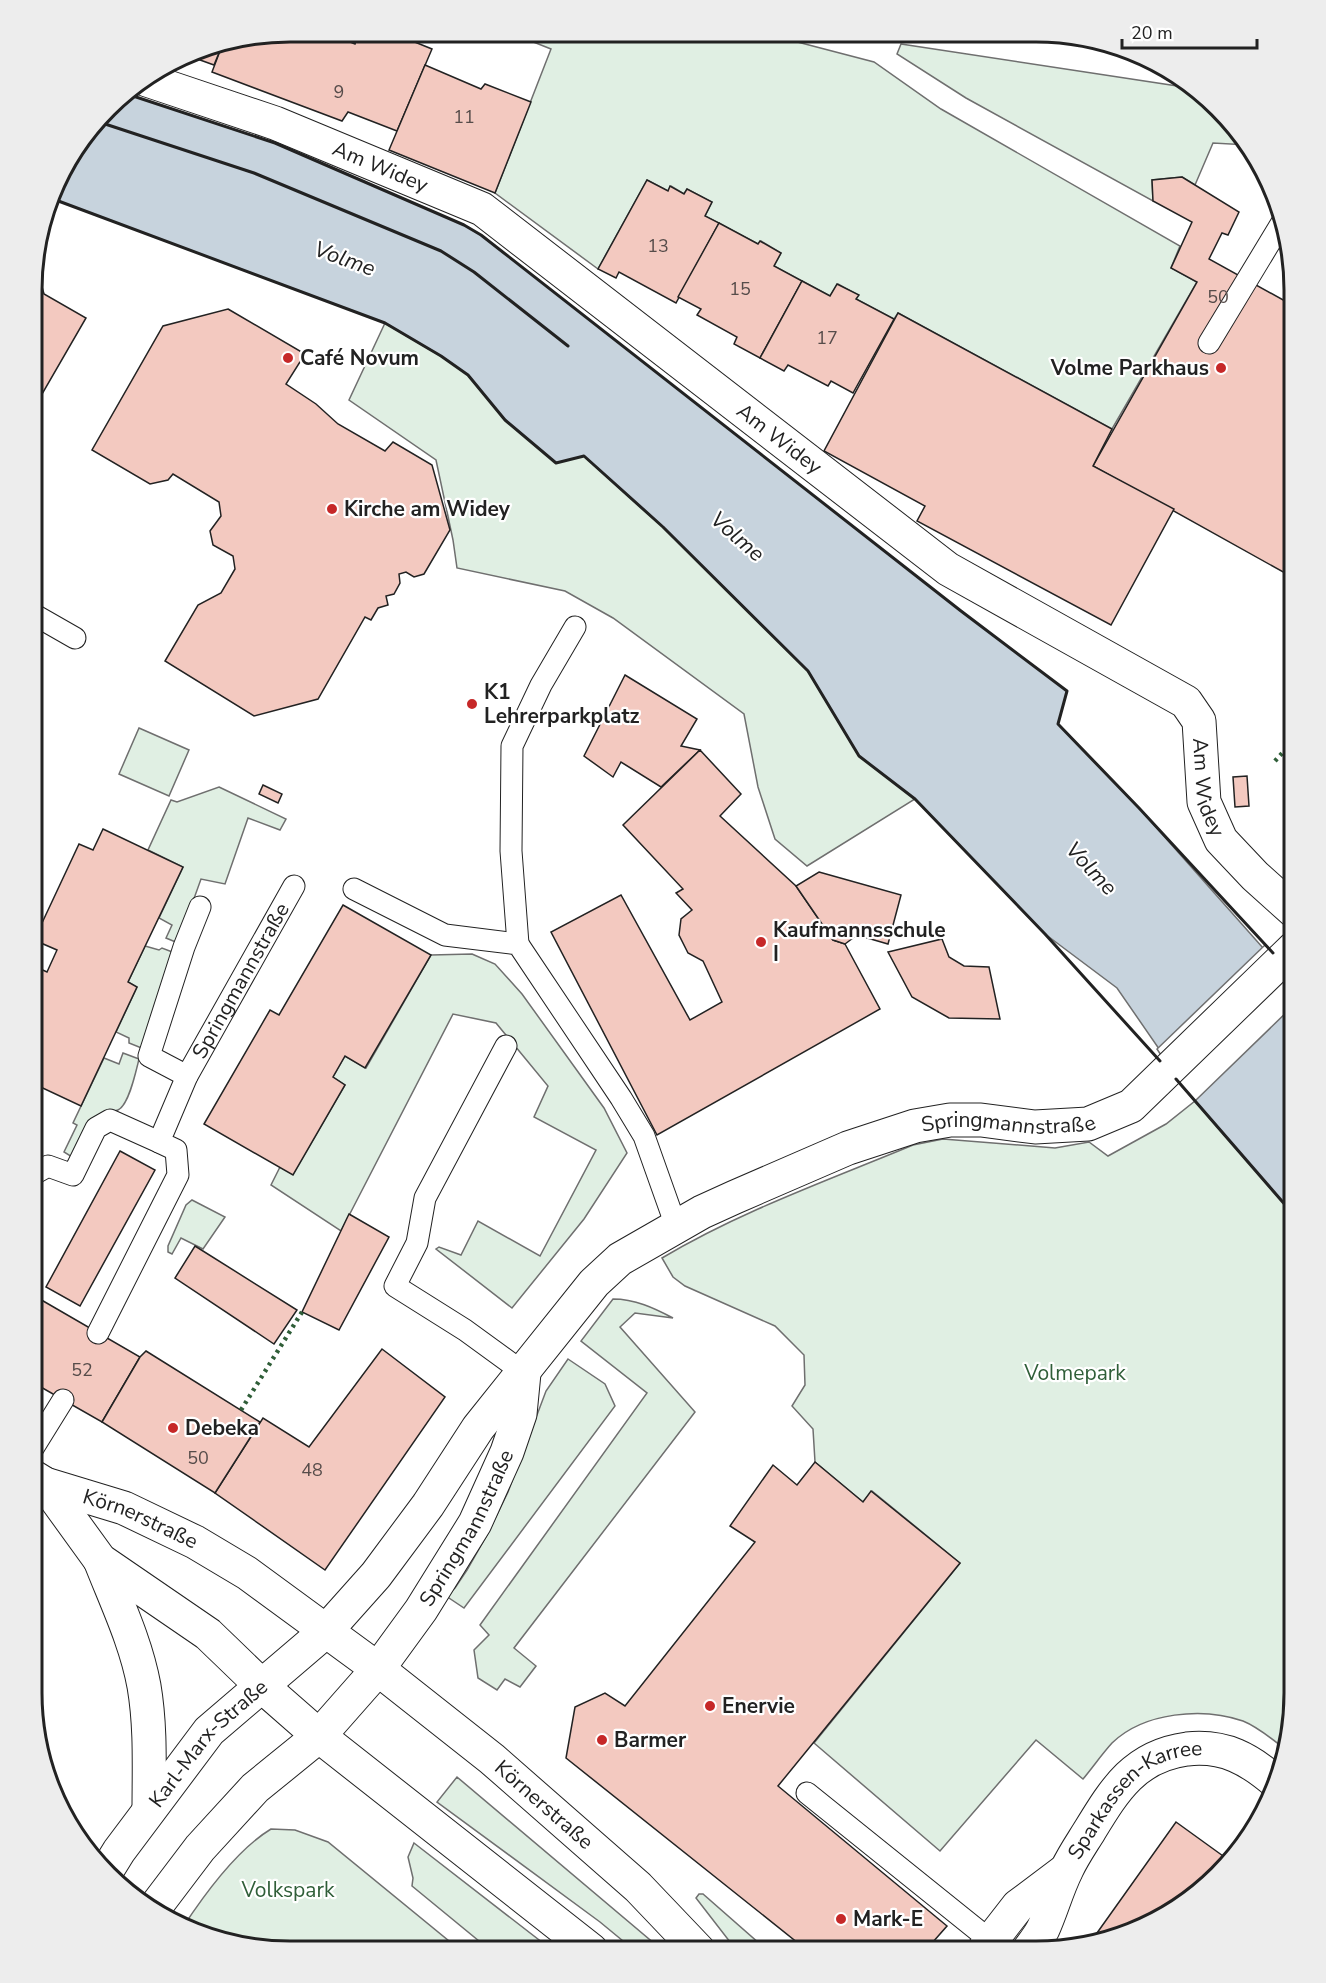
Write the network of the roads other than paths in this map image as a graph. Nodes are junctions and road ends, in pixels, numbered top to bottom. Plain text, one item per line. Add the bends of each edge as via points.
1 (154, 82) edge
2 (1277, 231) edge
3 (1209, 343) dead end
4 (42, 619) edge
5 (575, 627) dead end
6 (75, 638) dead end
7 (294, 886) dead end
8 (354, 889) dead end
9 (1284, 902) edge
10 (200, 908) dead end
11 (518, 944) junction
12 (1284, 958) edge
13 (506, 1046) dead end
14 (187, 1076) junction
15 (159, 1142) junction
16 (42, 1169) edge
17 (676, 1226) junction
18 (98, 1333) dead end
19 (524, 1373) junction
20 (63, 1400) dead end
21 (42, 1434) edge
22 (42, 1481) edge
23 (42, 1485) edge
24 (100, 1560) junction
25 (326, 1631) junction
26 (378, 1669) junction
27 (263, 1687) junction
28 (319, 1736) junction
29 (1269, 1776) edge
30 (807, 1793) dead end
31 (149, 1810) junction
32 (111, 1864) edge
33 (1067, 1869) junction
34 (158, 1903) edge
35 (580, 1941) edge
36 (689, 1941) edge
37 (981, 1941) edge
38 (991, 1941) edge
39 (1035, 1941) edge

1 - 9 street, Am Widey via 275,123 482,209 948,569 1186,702 1199,721 1204,802 1221,840
2 - 3 lane
4 - 6 lane
5 - 11 lane via 512,746 511,851
7 - 14 lane, Springmannstraße
8 - 11 lane via 445,935
10 - 14 lane, Springmannstraße via 149,1056
11 - 17 lane via 644,1136
12 - 17 street, Springmannstraße via 1131,1106 1088,1124 1035,1127 950,1120 915,1126 848,1148 726,1200
13 - 19 lane via 425,1198 417,1243 395,1286
14 - 15 lane, Springmannstraße
15 - 16 lane via 110,1120 96,1128 73,1175 48,1166
15 - 18 lane via 176,1150 178,1176
17 - 19 street, Springmannstraße via 620,1259 594,1283
19 - 25 street, Springmannstraße via 478,1428 376,1575
19 - 26 street, Springmannstraße via 520,1414 475,1523 421,1610
20 - 21 lane
22 - 25 street, Körnerstraße via 124,1508 195,1542 247,1573
23 - 24 street, Körnerstraße
24 - 27 street, Körnerstraße via 208,1634
24 - 31 street via 136,1652 144,1684 149,1725
25 - 26 street, Körnerstraße
25 - 27 street, Karl-Marx-Straße
26 - 28 street
26 - 36 street, Körnerstraße via 492,1759 638,1887
27 - 28 street, Körnerstraße
27 - 31 street, Karl-Marx-Straße via 209,1731
28 - 34 street via 255,1788 200,1848
28 - 35 street, Körnerstraße
29 - 33 street, Sparkassen-Karree via 1230,1752 1199,1748 1170,1752 1144,1763 1107,1802
30 - 37 lane
31 - 32 street, Karl-Marx-Straße
33 - 38 street, Sparkassen-Karree via 1018,1906
33 - 39 street, Sparkassen-Karree

